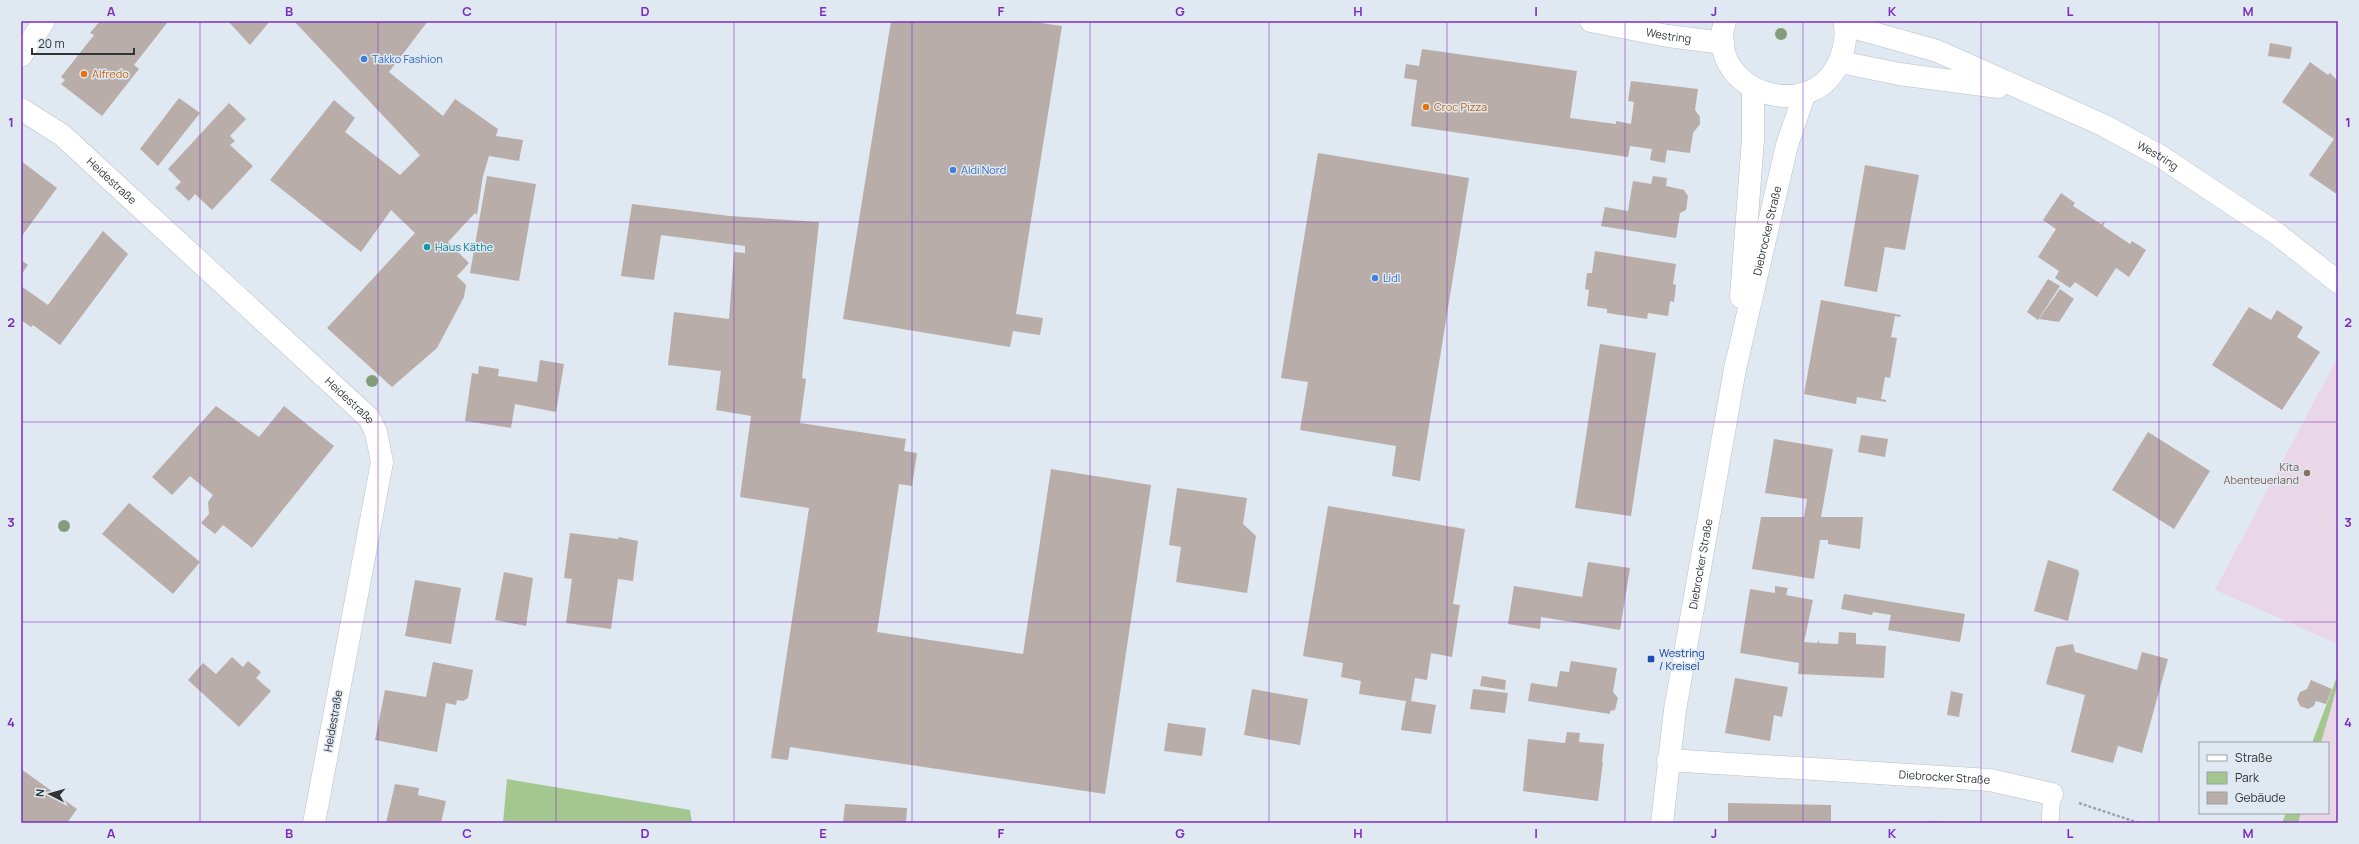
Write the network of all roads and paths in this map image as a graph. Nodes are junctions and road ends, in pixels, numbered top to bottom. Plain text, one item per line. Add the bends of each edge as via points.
1 (44, 21) edge
2 (1591, 21) edge
3 (1725, 21) edge
4 (1844, 23) edge
5 (1723, 43) junction
6 (21, 56) edge
7 (1840, 62) junction
8 (1753, 89) junction
9 (2031, 92) junction
10 (1805, 93) junction
11 (21, 109) edge
12 (2276, 233) junction
13 (2338, 266) edge
14 (2338, 282) edge
15 (1735, 369) junction
16 (1668, 760) junction
17 (2052, 794) junction
18 (314, 823) edge
19 (1662, 823) edge
20 (2050, 823) edge
21 (2139, 823) edge

1 - 6 street
2 - 5 street, Westring via 1668,36
3 - 5 street
4 - 7 street via 1845,44
4 - 9 street, Westring via 1937,51
5 - 8 street via 1728,61 1738,77
7 - 9 street, Westring via 1899,74 1974,82
7 - 10 street via 1824,83
8 - 10 street via 1770,95 1788,97
8 - 15 street, Diebrocker Straße via 1753,139
9 - 12 street, Westring via 2104,125 2160,156
10 - 15 street, Diebrocker Straße via 1787,145
11 - 18 street, Heidestraße via 62,135 369,418 376,432 382,462
12 - 13 street, Westring
12 - 14 street, Westring
15 - 16 street, Diebrocker Straße
16 - 17 street, Diebrocker Straße via 1990,780
16 - 19 street, Diebrocker Straße
17 - 20 lane
17 - 21 path

